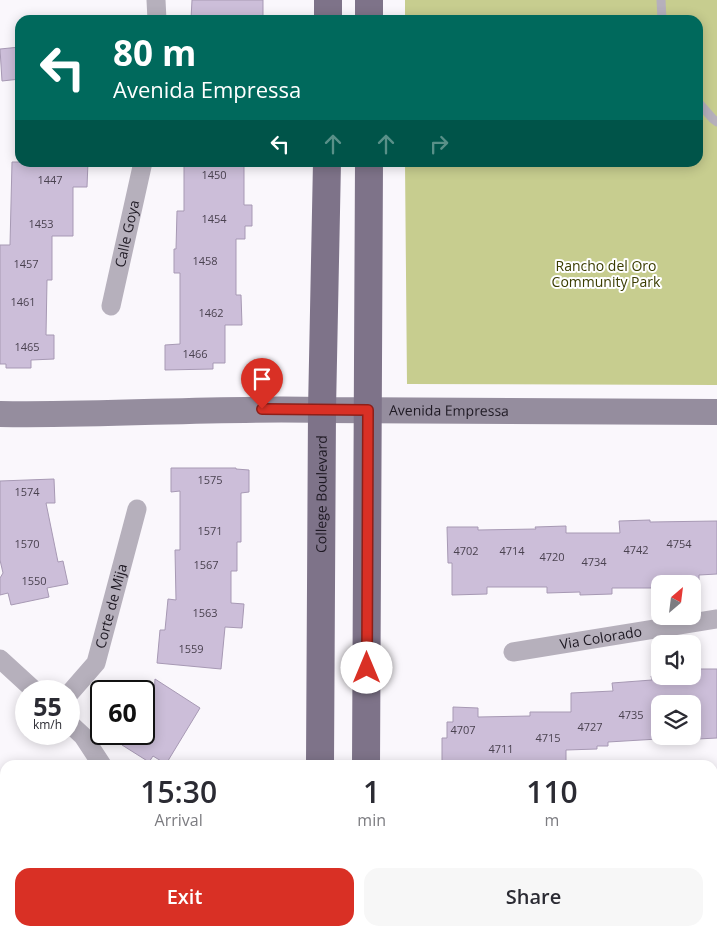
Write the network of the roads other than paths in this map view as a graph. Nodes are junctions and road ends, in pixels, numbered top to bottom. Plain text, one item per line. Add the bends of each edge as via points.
1 (156, 0) edge
2 (328, 0) edge
3 (369, 0) edge
4 (661, 0) edge
5 (157, 15) edge
6 (328, 15) edge
7 (369, 15) edge
8 (662, 15) edge
9 (703, 108) edge
10 (717, 122) edge
11 (142, 167) edge
12 (327, 167) edge
13 (369, 167) edge
14 (111, 306) dead end
15 (322, 410) junction
16 (368, 410) junction
17 (717, 412) edge
18 (0, 414) edge
19 (137, 509) dead end
20 (717, 619) edge
21 (513, 652) dead end
22 (0, 659) edge
23 (22, 680) edge
24 (80, 681) edge
25 (80, 733) edge
26 (99, 760) edge
27 (320, 760) edge
28 (366, 760) edge

1 - 5 street
2 - 6 main road
3 - 7 main road
4 - 8 lane
9 - 10 lane
11 - 14 street, Calle Goya
12 - 15 main road, College Boulevard
13 - 16 main road
15 - 16 street, Avenida Empressa
15 - 18 street, Avenida Empressa
15 - 27 main road, College Boulevard
16 - 17 street, Avenida Empressa
16 - 28 main road
19 - 24 street, Corte de Mija via 96,663
20 - 21 street, Via Colorado
22 - 23 street
25 - 26 street

